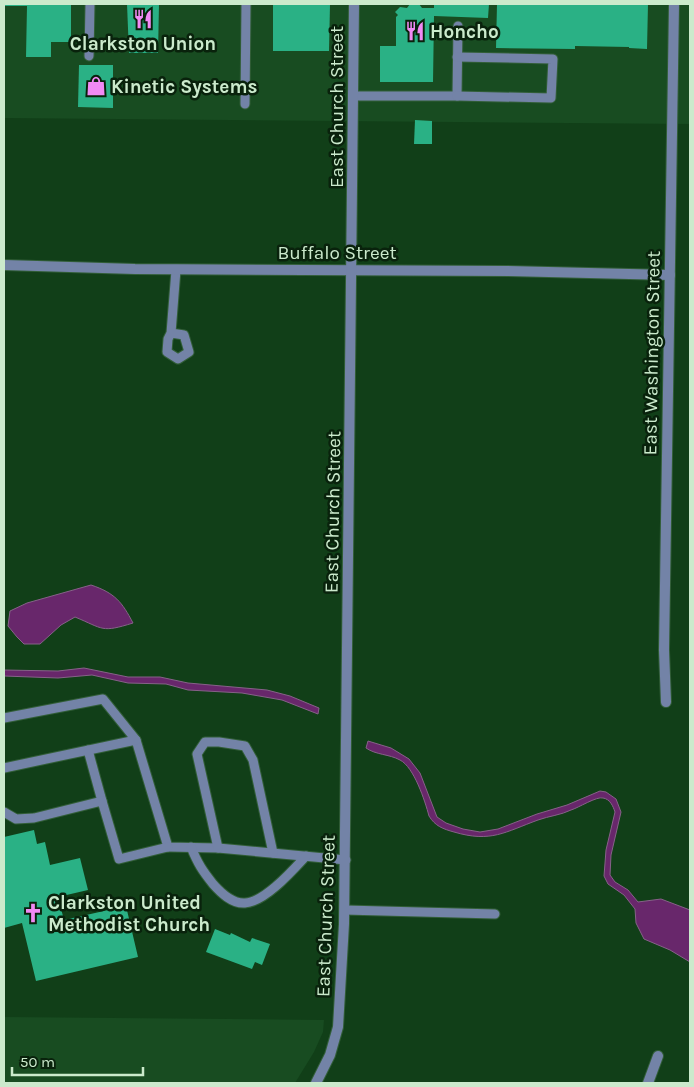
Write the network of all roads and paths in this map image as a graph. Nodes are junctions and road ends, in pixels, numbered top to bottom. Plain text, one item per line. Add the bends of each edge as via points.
1 (90, 4) edge
2 (246, 4) edge
3 (354, 4) edge
4 (674, 4) edge
5 (458, 26) dead end
6 (89, 56) dead end
7 (458, 57) junction
8 (354, 96) junction
9 (457, 96) junction
10 (245, 104) dead end
11 (4, 265) edge
12 (176, 270) junction
13 (352, 270) junction
14 (670, 274) junction
15 (171, 333) dead end
16 (666, 702) dead end
17 (4, 718) edge
18 (136, 740) junction
19 (88, 750) junction
20 (4, 768) edge
21 (102, 801) junction
22 (4, 812) edge
23 (168, 847) junction
24 (191, 847) junction
25 (218, 848) junction
26 (273, 853) junction
27 (306, 856) junction
28 (346, 860) junction
29 (345, 910) junction
30 (495, 914) dead end
31 (658, 1056) dead end
32 (316, 1083) edge
33 (648, 1083) edge

1 - 6 lane
2 - 10 lane
3 - 8 street, East Church Street
4 - 14 street, East Washington Street
5 - 7 lane
7 - 9 lane
7 - 9 lane via 552,59 551,98
8 - 9 lane
8 - 13 street, East Church Street
11 - 12 street, Buffalo Street
12 - 13 street, Buffalo Street
12 - 15 lane
13 - 14 street, Buffalo Street
13 - 28 street, East Church Street
14 - 16 street, East Washington Street
17 - 18 lane via 103,699
18 - 19 lane
18 - 23 lane
19 - 20 lane
19 - 21 lane
21 - 22 lane via 34,818 16,819
21 - 23 lane via 119,859
23 - 24 lane
24 - 25 lane
24 - 27 lane via 198,865 222,894 236,902 246,903 278,885
25 - 26 lane
25 - 26 lane via 197,754 205,742 245,746 253,760
26 - 27 lane
27 - 28 lane
28 - 29 street, East Church Street
29 - 30 lane
29 - 32 street, East Church Street via 338,1020 330,1055
31 - 33 street

